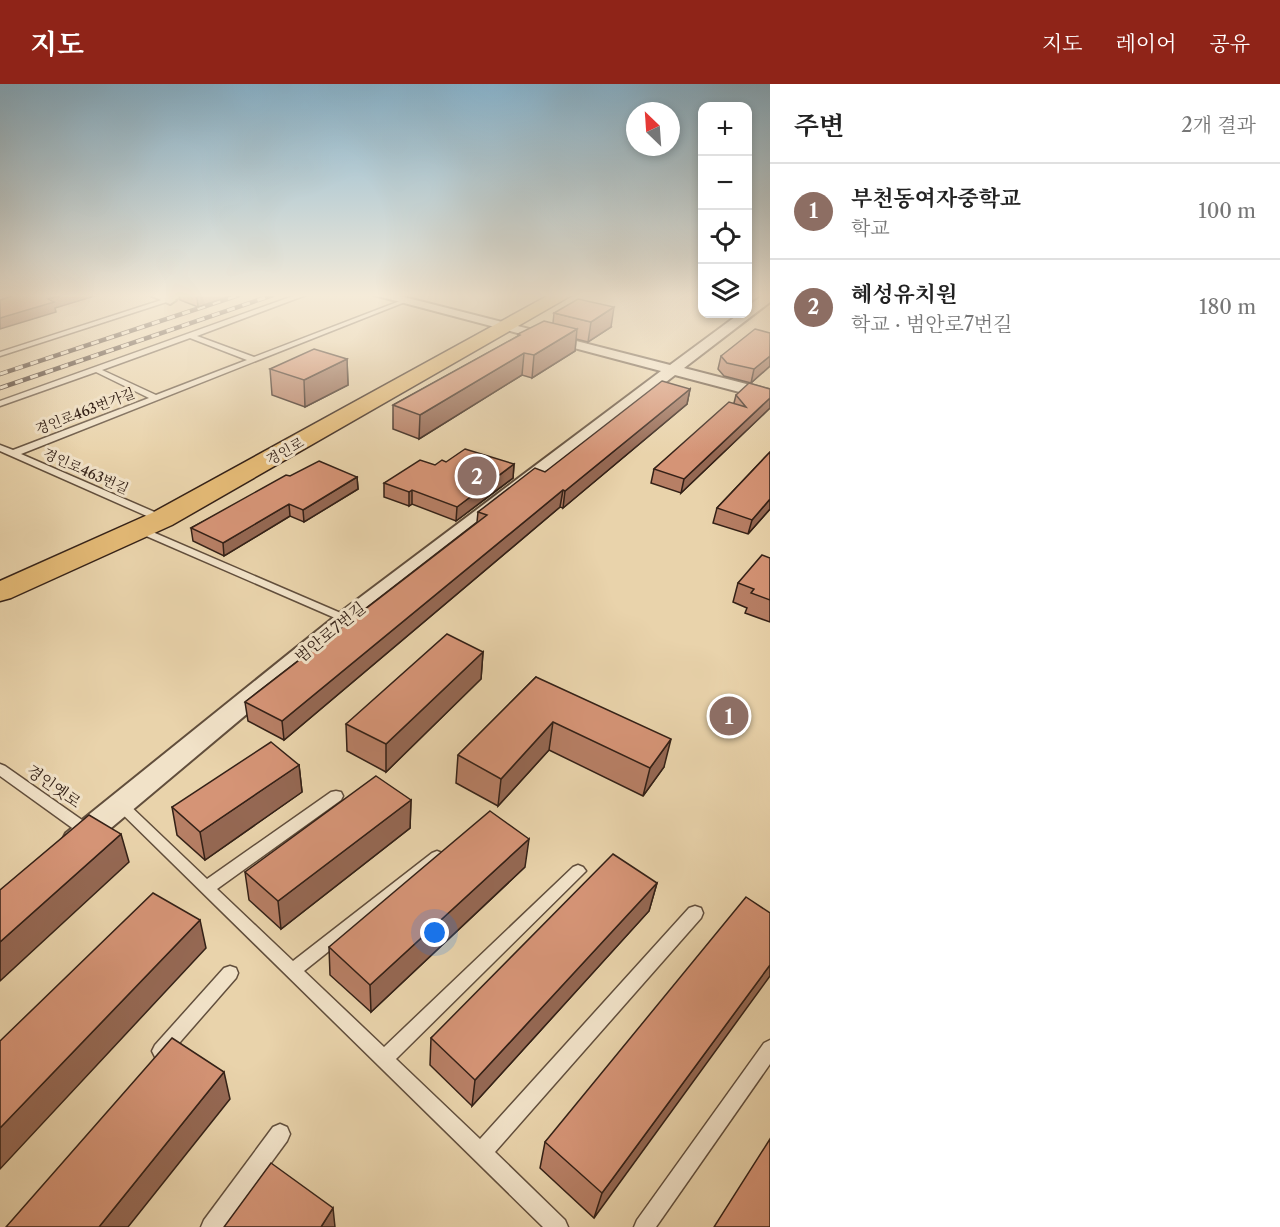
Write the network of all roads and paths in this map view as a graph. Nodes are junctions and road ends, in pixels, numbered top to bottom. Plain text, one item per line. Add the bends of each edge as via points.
1 (18, 348) edge
2 (157, 348) edge
3 (223, 348) edge
4 (284, 348) edge
5 (469, 348) edge
6 (598, 348) edge
7 (698, 348) edge
8 (0, 354) edge
9 (254, 360) junction
10 (670, 369) junction
11 (97, 370) junction
12 (770, 396) edge
13 (155, 398) junction
14 (0, 404) edge
15 (0, 448) edge
16 (12, 454) junction
17 (152, 524) junction
18 (31, 580) junction
19 (0, 592) edge
20 (0, 604) edge
21 (346, 619) junction
22 (0, 769) edge
23 (336, 796) dead end
24 (119, 804) junction
25 (87, 831) junction
26 (446, 849) edge
27 (61, 854) edge
28 (578, 870) dead end
29 (206, 888) junction
30 (695, 913) dead end
31 (292, 971) junction
32 (230, 973) dead end
33 (770, 1049) edge
34 (384, 1059) junction
35 (146, 1070) edge
36 (280, 1134) dead end
37 (481, 1153) junction
38 (211, 1227) edge
39 (558, 1227) edge
40 (644, 1227) edge

1 - 8 lane
2 - 11 lane
3 - 9 lane
4 - 9 lane, 경인로463번가길
5 - 17 main road, 경인로
6 - 10 street
7 - 10 street, 범안로7번길
9 - 13 lane, 경인로463번가길
10 - 12 street
10 - 21 street, 범안로7번길
11 - 13 lane
11 - 14 lane
13 - 16 lane, 경인로463번가길
15 - 16 lane, 경인로463번길
16 - 17 lane, 경인로463번길
17 - 18 main road, 경인로
17 - 21 lane, 경인로463번길
18 - 19 main road, 경인로
18 - 20 main road
21 - 24 street, 범안로7번길
22 - 25 lane, 경인옛로
23 - 29 lane
24 - 25 street, 범안로7번길
24 - 29 lane
25 - 27 street, 범안로7번길
26 - 31 lane
28 - 34 lane
29 - 31 lane
30 - 37 lane
31 - 34 lane
32 - 35 lane
33 - 40 lane
34 - 37 lane
36 - 38 lane
37 - 39 lane

